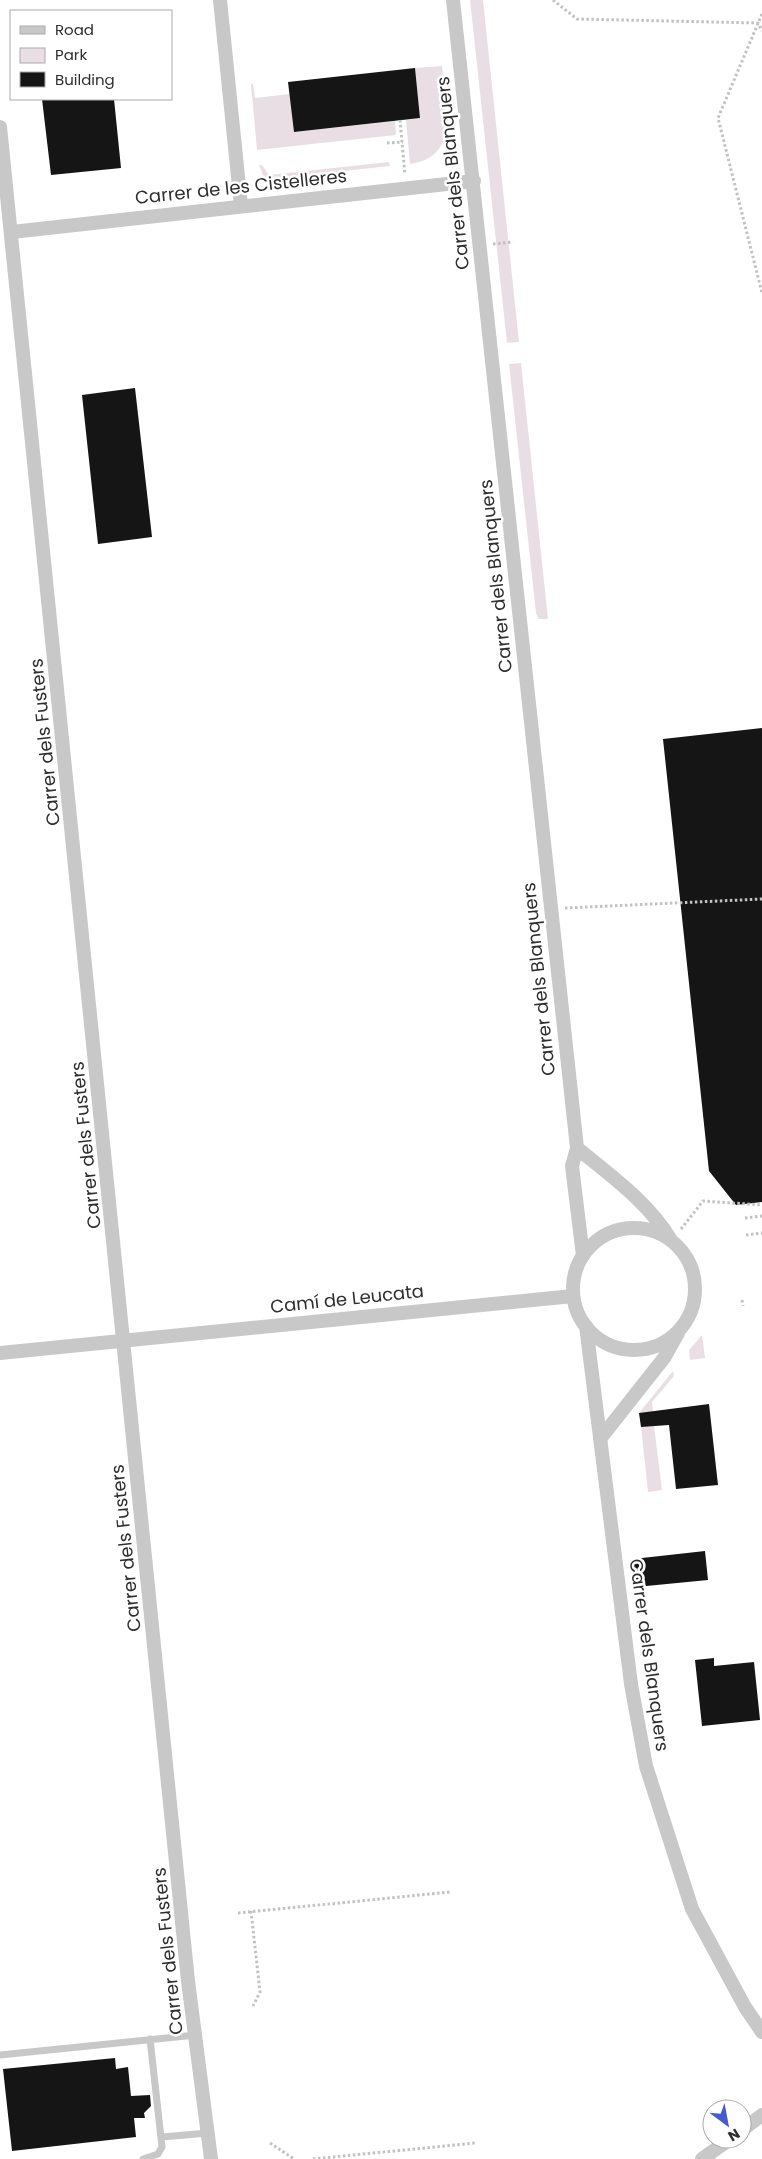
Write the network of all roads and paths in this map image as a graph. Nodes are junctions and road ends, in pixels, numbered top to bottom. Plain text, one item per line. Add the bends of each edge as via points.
1 (220, 0) edge
2 (453, 0) edge
3 (553, 0) edge
4 (762, 14) edge
5 (758, 24) junction
6 (762, 31) edge
7 (400, 120) dead end
8 (0, 127) edge
9 (387, 142) dead end
10 (402, 142) junction
11 (405, 169) dead end
12 (474, 181) junction
13 (241, 206) junction
14 (12, 232) junction
15 (512, 242) dead end
16 (496, 244) dead end
17 (762, 293) edge
18 (762, 899) edge
19 (550, 909) junction
20 (577, 1148) junction
21 (762, 1205) edge
22 (762, 1216) edge
23 (745, 1218) dead end
24 (762, 1233) edge
25 (746, 1235) dead end
26 (671, 1241) junction
27 (582, 1256) junction
28 (573, 1296) junction
29 (742, 1300) dead end
30 (743, 1306) dead end
31 (685, 1320) junction
32 (586, 1326) junction
33 (124, 1340) junction
34 (0, 1352) edge
35 (600, 1440) junction
36 (450, 1892) dead end
37 (251, 1911) junction
38 (238, 1913) dead end
39 (253, 2006) dead end
40 (762, 2032) edge
41 (196, 2035) junction
42 (150, 2039) junction
43 (0, 2054) edge
44 (208, 2133) junction
45 (162, 2137) junction
46 (270, 2143) dead end
47 (475, 2143) dead end
48 (716, 2149) edge
49 (143, 2159) edge
50 (211, 2159) edge
51 (294, 2159) edge
52 (313, 2159) edge
53 (702, 2159) edge

1 - 13 street
2 - 12 street, Carrer dels Blanquers
3 - 5 path via 577,19
4 - 5 path
5 - 6 path
5 - 17 path via 718,118
7 - 10 path
8 - 14 street, Carrer dels Fusters
9 - 10 path
10 - 11 path
12 - 13 street, Carrer de les Cistelleres
12 - 19 street, Carrer dels Blanquers
13 - 14 street, Carrer de les Cistelleres
14 - 33 street, Carrer dels Fusters
15 - 16 path
18 - 19 path
19 - 20 street, Carrer dels Blanquers
20 - 26 street via 648,1207
20 - 27 street, Carrer dels Blanquers via 572,1166
21 - 26 path via 703,1201
22 - 23 path
24 - 25 path
26 - 27 street via 651,1230 629,1228 607,1234
26 - 31 street via 686,1257 694,1278 693,1300
27 - 28 street via 574,1275
28 - 32 street
28 - 33 street, Camí de Leucata
29 - 30 path
31 - 32 street via 659,1344 636,1349 603,1341
31 - 35 street via 664,1358
32 - 35 street, Carrer dels Blanquers
33 - 34 street, Camí de Leucata
33 - 41 street, Carrer dels Fusters
35 - 40 street, Carrer dels Blanquers via 631,1684 646,1766 692,1909
36 - 37 path
37 - 38 path
37 - 39 path via 260,1992
41 - 42 lane
41 - 44 street, Carrer dels Fusters
42 - 43 lane
42 - 45 lane
44 - 45 lane
44 - 50 street, Carrer dels Fusters
45 - 49 lane via 158,2154
46 - 51 path
47 - 52 path
48 - 53 street

